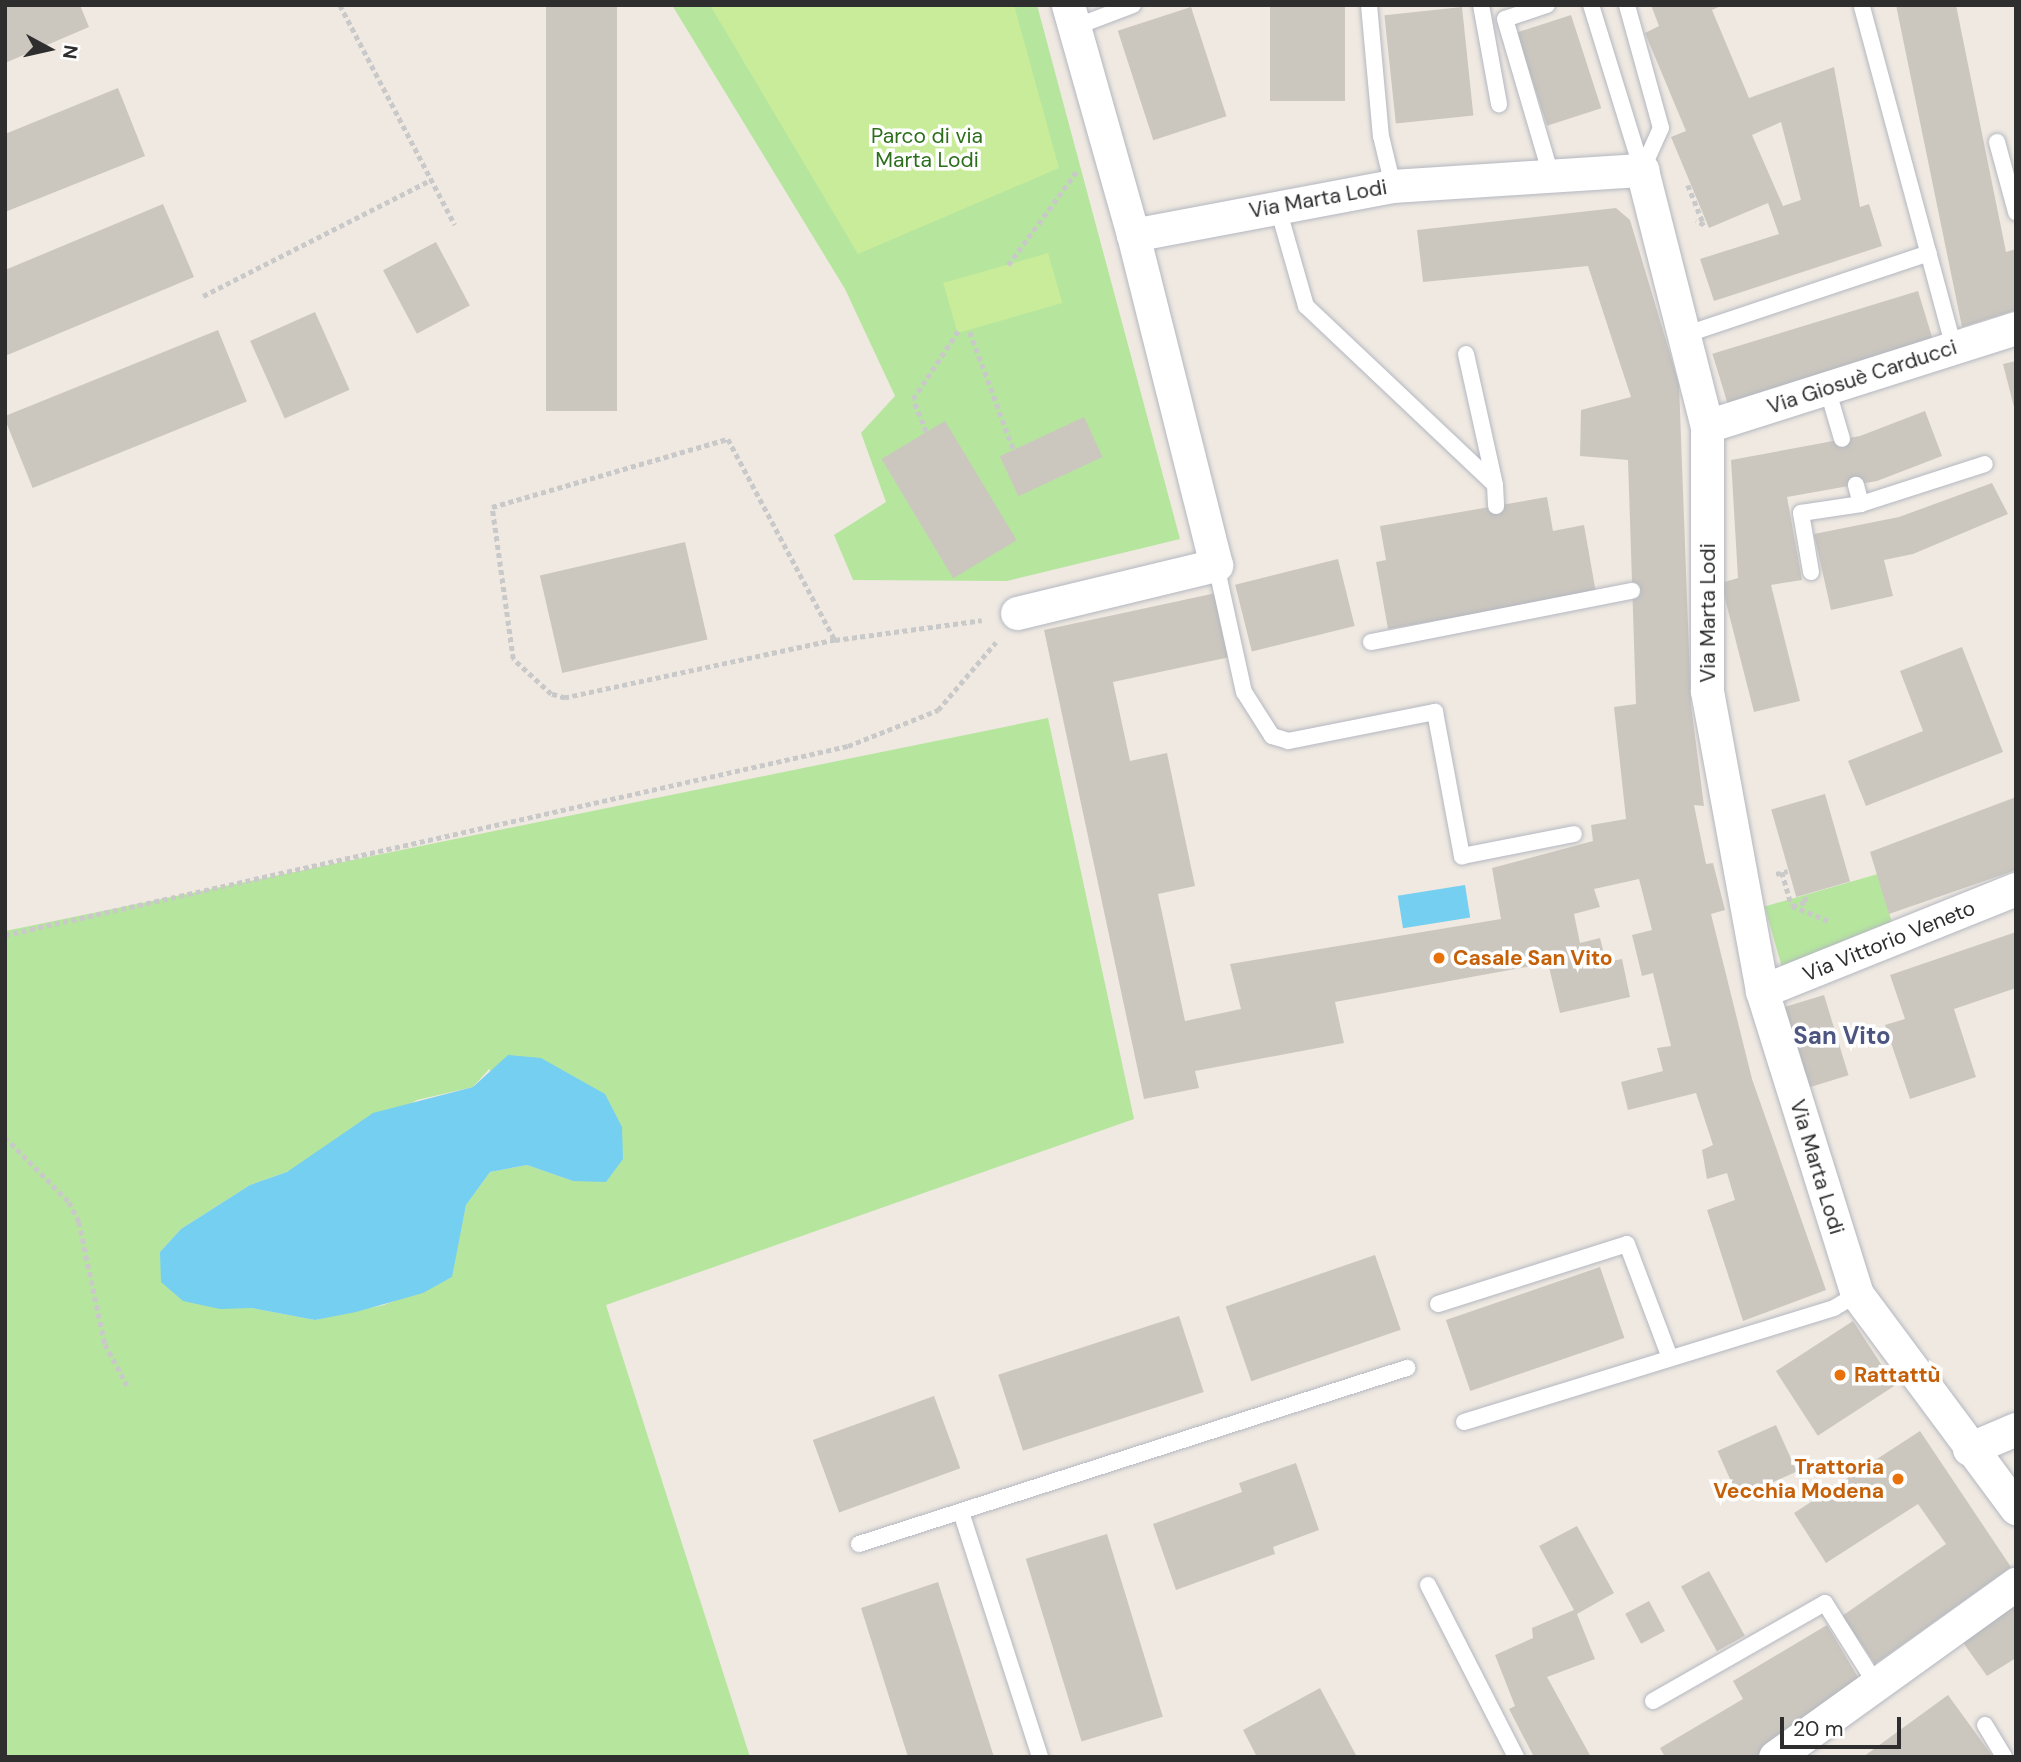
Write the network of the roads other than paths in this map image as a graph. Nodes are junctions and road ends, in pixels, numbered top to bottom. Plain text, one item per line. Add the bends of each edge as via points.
1 (1133, 5) edge
2 (1369, 5) edge
3 (1481, 5) edge
4 (1547, 5) edge
5 (1591, 5) edge
6 (1627, 5) edge
7 (1862, 7) dead end
8 (1071, 16) edge
9 (1499, 104) dead end
10 (1997, 142) dead end
11 (1642, 170) junction
12 (1551, 175) junction
13 (1393, 186) junction
14 (1277, 205) junction
15 (2016, 212) edge
16 (1132, 235) junction
17 (1928, 253) junction
18 (2016, 328) edge
19 (1684, 335) junction
20 (1954, 348) junction
21 (1466, 354) dead end
22 (1827, 388) junction
23 (1707, 426) junction
24 (1842, 439) dead end
25 (1985, 464) dead end
26 (1495, 485) junction
27 (1857, 485) dead end
28 (1861, 504) junction
29 (1496, 506) dead end
30 (1216, 565) junction
31 (1811, 572) dead end
32 (1632, 591) dead end
33 (1017, 613) road end
34 (1371, 642) dead end
35 (1574, 834) dead end
36 (2016, 889) edge
37 (1762, 991) junction
38 (1857, 1294) junction
39 (1438, 1304) dead end
40 (1670, 1359) junction
41 (1407, 1368) dead end
42 (1464, 1422) dead end
43 (2016, 1429) edge
44 (1969, 1449) junction
45 (2016, 1507) edge
46 (961, 1512) junction
47 (859, 1544) dead end
48 (1428, 1585) dead end
49 (2008, 1596) edge
50 (1876, 1684) junction
51 (1653, 1701) dead end
52 (1985, 1725) dead end
53 (1040, 1757) edge
54 (1516, 1757) edge
55 (1775, 1757) edge
56 (2004, 1757) edge

1 - 8 lane
2 - 13 lane via 1381,136
3 - 9 lane
4 - 12 lane via 1505,19
5 - 11 lane
6 - 11 lane via 1661,128
7 - 17 lane
8 - 16 street
10 - 15 lane
11 - 12 street, Via Marta Lodi
11 - 19 street, Via Marta Lodi
12 - 13 street, Via Marta Lodi
13 - 14 street, Via Marta Lodi
14 - 16 street, Via Marta Lodi
14 - 26 lane via 1306,306
16 - 30 street
17 - 19 lane
17 - 20 lane
18 - 20 street, Via Giosuè Carducci
19 - 23 street, Via Marta Lodi
20 - 22 street, Via Giosuè Carducci
21 - 26 lane
22 - 23 street, Via Giosuè Carducci
22 - 24 lane
23 - 37 street, Via Marta Lodi via 1697,587 1707,691
25 - 28 lane
26 - 29 lane
27 - 28 lane
28 - 31 lane via 1801,513
30 - 33 street
30 - 35 lane via 1244,692 1272,736 1288,741 1435,712 1462,856
32 - 34 lane
36 - 37 street, Via Vittorio Veneto
37 - 38 street, Via Marta Lodi
38 - 40 lane via 1834,1308
38 - 44 street, Via Marta Lodi
39 - 40 lane via 1627,1244
40 - 42 lane
41 - 46 lane
43 - 44 street
44 - 45 street, Via Marta Lodi
46 - 47 lane
46 - 53 lane
48 - 54 lane
49 - 50 street
50 - 51 lane via 1825,1603
50 - 55 street
52 - 56 lane

